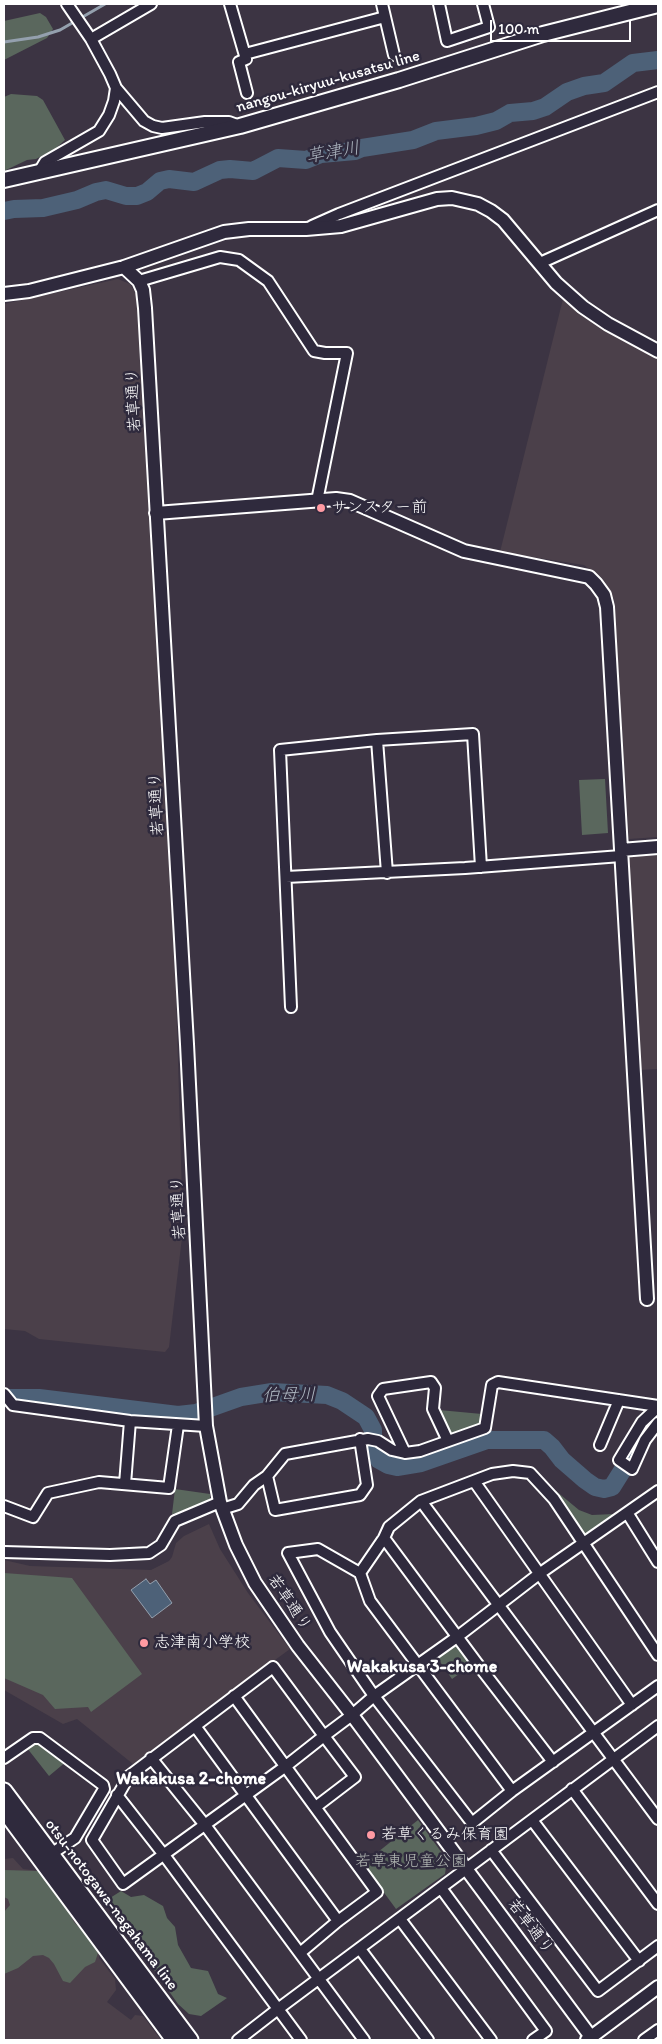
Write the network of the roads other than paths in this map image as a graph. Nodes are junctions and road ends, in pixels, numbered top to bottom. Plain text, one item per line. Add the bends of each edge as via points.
1 (67, 4) edge
2 (150, 4) edge
3 (230, 4) edge
4 (382, 4) edge
5 (439, 4) edge
6 (483, 4) edge
7 (658, 5) edge
8 (385, 17) junction
9 (91, 38) junction
10 (245, 54) junction
11 (394, 55) dead end
12 (116, 88) junction
13 (658, 92) edge
14 (247, 93) dead end
15 (240, 126) junction
16 (39, 172) junction
17 (4, 180) edge
18 (658, 210) edge
19 (306, 228) junction
20 (540, 263) junction
21 (124, 267) junction
22 (139, 281) junction
23 (4, 294) edge
24 (658, 351) edge
25 (316, 501) junction
26 (156, 513) junction
27 (377, 740) junction
28 (658, 847) edge
29 (621, 853) junction
30 (481, 867) junction
31 (387, 873) junction
32 (286, 877) junction
33 (290, 1007) dead end
34 (647, 1298) dead end
35 (6, 1397) edge
36 (618, 1400) junction
37 (658, 1407) edge
38 (205, 1415) junction
39 (130, 1421) junction
40 (658, 1423) edge
41 (178, 1425) junction
42 (369, 1439) junction
43 (448, 1441) junction
44 (600, 1445) dead end
45 (405, 1453) junction
46 (268, 1476) junction
47 (474, 1480) junction
48 (125, 1484) junction
49 (658, 1491) edge
50 (422, 1501) junction
51 (4, 1506) edge
52 (221, 1506) junction
53 (628, 1514) junction
54 (384, 1538) junction
55 (583, 1543) junction
56 (4, 1552) edge
57 (658, 1562) edge
58 (360, 1573) junction
59 (540, 1574) junction
60 (499, 1605) junction
61 (457, 1637) junction
62 (658, 1655) edge
63 (417, 1666) junction
64 (658, 1686) edge
65 (234, 1696) junction
66 (374, 1696) junction
67 (632, 1705) junction
68 (352, 1716) junction
69 (195, 1726) junction
70 (658, 1728) edge
71 (594, 1733) junction
72 (324, 1736) junction
73 (4, 1758) edge
74 (152, 1758) junction
75 (613, 1759) junction
76 (553, 1762) junction
77 (286, 1766) junction
78 (572, 1789) junction
79 (4, 1791) edge
80 (512, 1791) junction
81 (245, 1794) junction
82 (117, 1795) junction
83 (316, 1806) junction
84 (4, 1810) edge
85 (658, 1819) edge
86 (532, 1820) junction
87 (205, 1825) junction
88 (491, 1850) junction
89 (51, 1854) junction
90 (164, 1855) junction
91 (466, 1869) junction
92 (441, 1888) junction
93 (658, 1904) edge
94 (400, 1918) junction
95 (338, 1921) junction
96 (658, 1946) edge
97 (360, 1949) junction
98 (300, 1953) junction
99 (639, 1961) junction
100 (319, 1979) junction
101 (658, 1987) edge
102 (278, 2009) junction
103 (658, 2030) edge
104 (589, 2039) edge
105 (174, 2040) edge
106 (190, 2040) edge
107 (238, 2040) edge
108 (301, 2040) edge
109 (364, 2040) edge
110 (428, 2040) edge
111 (490, 2040) edge
112 (533, 2040) edge
113 (644, 2040) edge

1 - 9 street
2 - 9 street
3 - 10 street
4 - 8 street
5 - 6 street via 447,41 489,27
7 - 15 main road, nangou-kiryuu-kusatsu line via 543,34
8 - 10 street
8 - 11 street
9 - 12 street
10 - 14 street via 246,59 239,62
12 - 15 street via 144,121 153,126 229,122
12 - 16 street via 109,115 99,131 45,162
13 - 19 street
15 - 16 main road, nangou-kiryuu-kusatsu line
16 - 17 main road, nangou-kiryuu-kusatsu line
18 - 20 street
19 - 20 street via 341,226 437,199 459,199 478,204 503,220
19 - 21 street via 224,232
20 - 24 street via 556,283 583,307
21 - 22 street
21 - 23 street
22 - 25 street via 220,257 239,260 268,281 314,351 347,353
22 - 26 street, 若草通り via 146,308
25 - 26 street
25 - 29 street via 350,501 464,551 580,574 596,584 607,607
26 - 38 street, 若草通り
27 - 30 street via 473,734
27 - 31 street
27 - 32 street via 280,750
28 - 29 street
29 - 30 street
29 - 34 street
30 - 31 street
31 - 32 street
32 - 33 street
35 - 39 street via 13,1406
36 - 37 street
36 - 43 street via 498,1382 492,1385 485,1428
36 - 44 street
37 - 40 street via 642,1422 619,1460 632,1469 645,1440
38 - 41 street
38 - 52 street, 若草通り
39 - 41 street
39 - 48 street
41 - 48 street via 170,1487
42 - 45 street
42 - 46 street via 285,1454
42 - 46 street via 367,1485 360,1495 275,1510
43 - 45 street
43 - 45 street via 434,1409 435,1388 431,1382 383,1389 378,1396
46 - 52 street via 238,1504
47 - 50 street
47 - 55 street via 492,1474 530,1472
47 - 59 street
48 - 51 street via 99,1482 48,1492 33,1517
49 - 53 street
50 - 54 street via 389,1527
50 - 60 street
52 - 56 street via 175,1521 161,1545 149,1552 110,1555
52 - 68 street, 若草通り via 255,1583
53 - 55 street
53 - 57 street
54 - 58 street
54 - 61 street
55 - 59 street
55 - 62 street
58 - 63 street via 370,1601
58 - 66 street via 318,1549 288,1553 330,1632
59 - 60 street
59 - 67 street
60 - 61 street
60 - 71 street
61 - 63 street
61 - 76 street
63 - 66 street
63 - 80 street
64 - 67 street
65 - 69 street
65 - 72 street via 272,1667
65 - 77 street
66 - 68 street
66 - 80 street via 472,1823
67 - 71 street
68 - 72 street
68 - 91 street, 若草通り
69 - 74 street
69 - 81 street
70 - 75 street
71 - 75 street
71 - 76 street
72 - 77 street
72 - 83 street via 355,1777
73 - 89 street via 33,1738 40,1738 103,1785 104,1789 75,1838
74 - 82 street via 129,1776
74 - 87 street
75 - 78 street
75 - 85 street
76 - 80 street
77 - 81 street
77 - 83 street
78 - 86 street
78 - 93 street
79 - 89 main road, otsu-notogawa-nagahama line
81 - 87 street
81 - 95 street
82 - 90 street
82 - 90 street via 92,1840 123,1884
83 - 95 street via 377,1892
84 - 105 main road, otsu-notogawa-nagahama line
86 - 88 street
86 - 99 street
87 - 90 street
87 - 98 street
88 - 91 street
88 - 99 street via 598,1991
89 - 106 main road, otsu-notogawa-nagahama line
90 - 102 street
91 - 92 street
91 - 104 street, 若草通り
92 - 94 street
92 - 112 street via 546,2031
94 - 97 street
94 - 111 street
95 - 98 street
96 - 99 street
97 - 100 street
97 - 110 street
98 - 100 street
100 - 102 street
100 - 109 street
101 - 104 street
102 - 107 street
102 - 108 street
103 - 113 street

